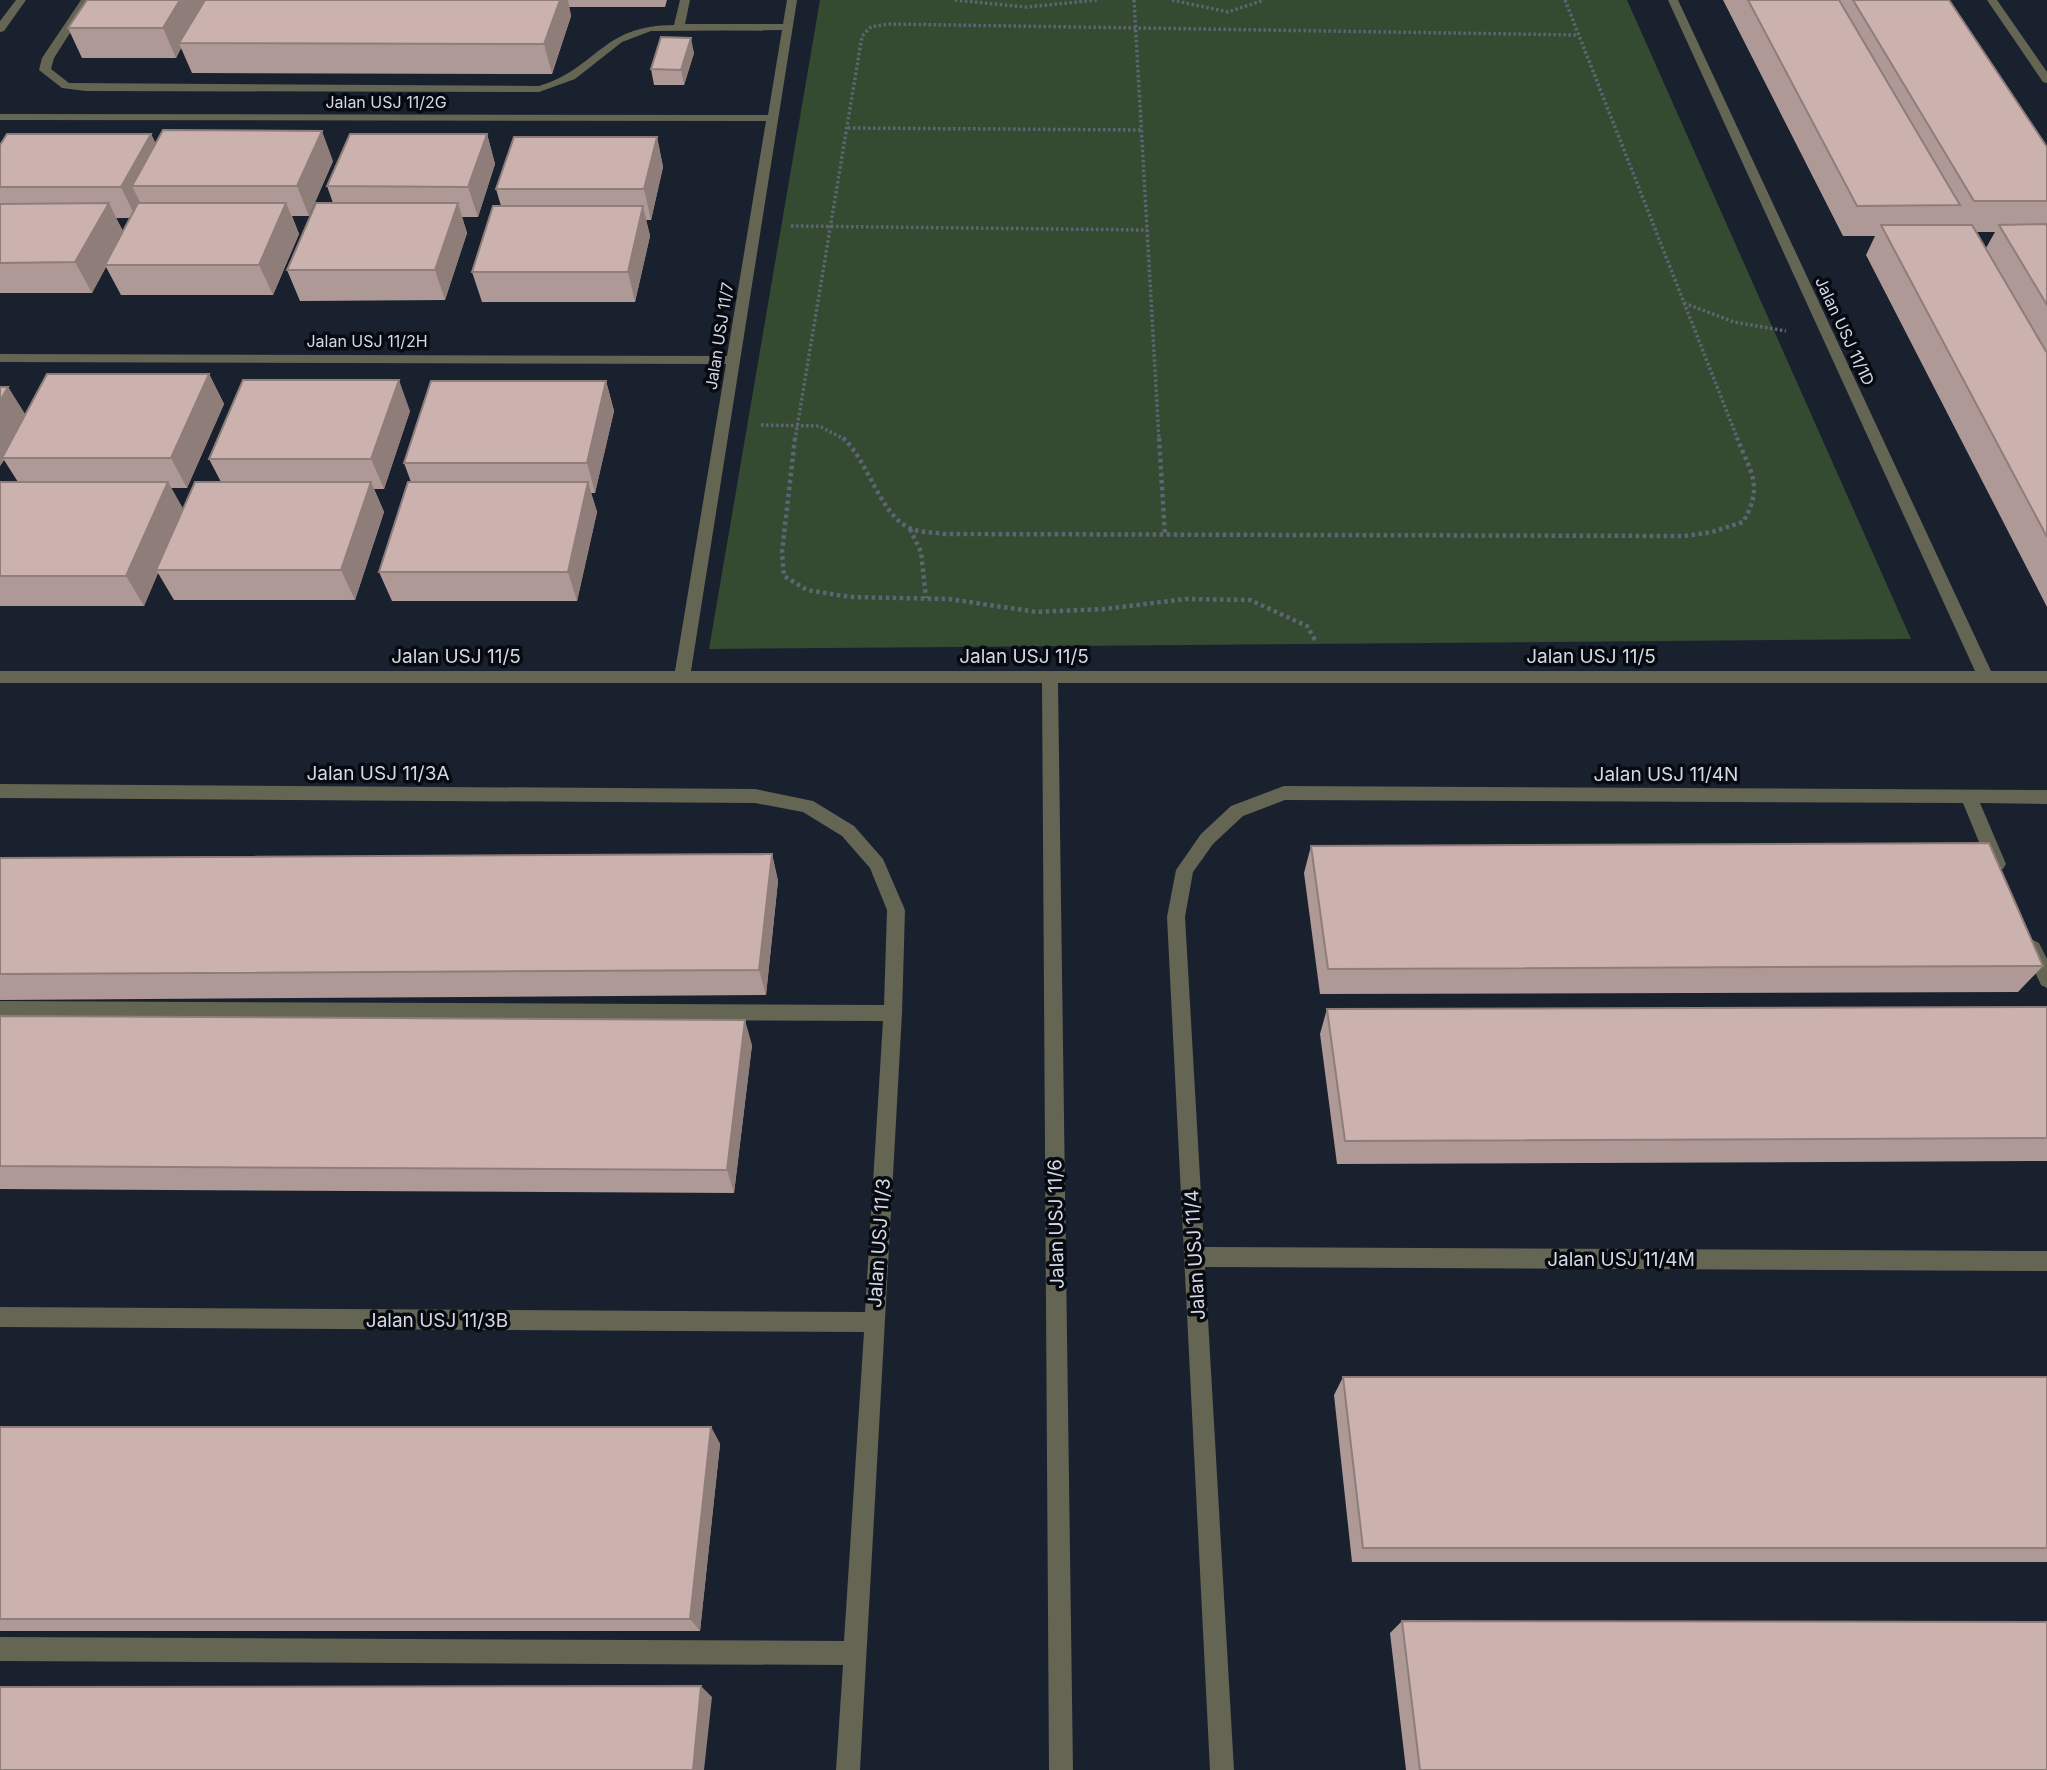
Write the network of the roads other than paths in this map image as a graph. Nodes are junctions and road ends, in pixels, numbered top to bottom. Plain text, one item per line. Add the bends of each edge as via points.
1 (20, 0) edge
2 (86, 0) edge
3 (685, 0) edge
4 (792, 0) edge
5 (1673, 0) edge
6 (1992, 0) edge
7 (788, 27) junction
8 (679, 28) junction
9 (0, 29) edge
10 (2047, 79) edge
11 (0, 117) edge
12 (772, 118) junction
13 (0, 358) edge
14 (733, 360) junction
15 (0, 677) edge
16 (682, 677) junction
17 (1050, 677) junction
18 (1986, 677) junction
19 (2047, 677) edge
20 (0, 791) edge
21 (1284, 793) joint
22 (755, 796) joint
23 (1968, 796) junction
24 (2047, 797) edge
25 (2005, 882) edge
26 (2026, 931) edge
27 (2047, 980) edge
28 (0, 1009) edge
29 (893, 1013) junction
30 (1195, 1257) junction
31 (2047, 1261) edge
32 (0, 1317) edge
33 (874, 1322) junction
34 (0, 1649) edge
35 (855, 1653) junction
36 (848, 1770) edge
37 (1061, 1770) edge
38 (1222, 1770) edge

1 - 9 street
2 - 8 street via 48,58 45,71 66,86 538,89 559,86 575,76 612,41 630,31
3 - 8 street
4 - 7 street, Jalan USJ 11/7
5 - 18 street, Jalan USJ 11/1D
6 - 10 street
7 - 8 street
7 - 12 street, Jalan USJ 11/7
11 - 12 street, Jalan USJ 11/2G
12 - 14 street, Jalan USJ 11/7
13 - 14 street, Jalan USJ 11/2H
14 - 16 street, Jalan USJ 11/7
15 - 16 street, Jalan USJ 11/5
16 - 17 street, Jalan USJ 11/5
17 - 18 street, Jalan USJ 11/5
17 - 37 street, Jalan USJ 11/6
18 - 19 street, Jalan USJ 11/5
20 - 22 street, Jalan USJ 11/3A
21 - 23 street, Jalan USJ 11/4N
21 - 30 street, Jalan USJ 11/4 via 1237,811 1207,839 1185,870 1177,917
22 - 29 street, Jalan USJ 11/3 via 807,806 848,831 877,864 896,910
23 - 24 street, Jalan USJ 11/4N
23 - 25 street
26 - 27 street
28 - 29 street
29 - 33 street, Jalan USJ 11/3
30 - 31 street, Jalan USJ 11/4M
30 - 38 street, Jalan USJ 11/4
32 - 33 street, Jalan USJ 11/3B
33 - 35 street, Jalan USJ 11/3
34 - 35 street
35 - 36 street, Jalan USJ 11/3

